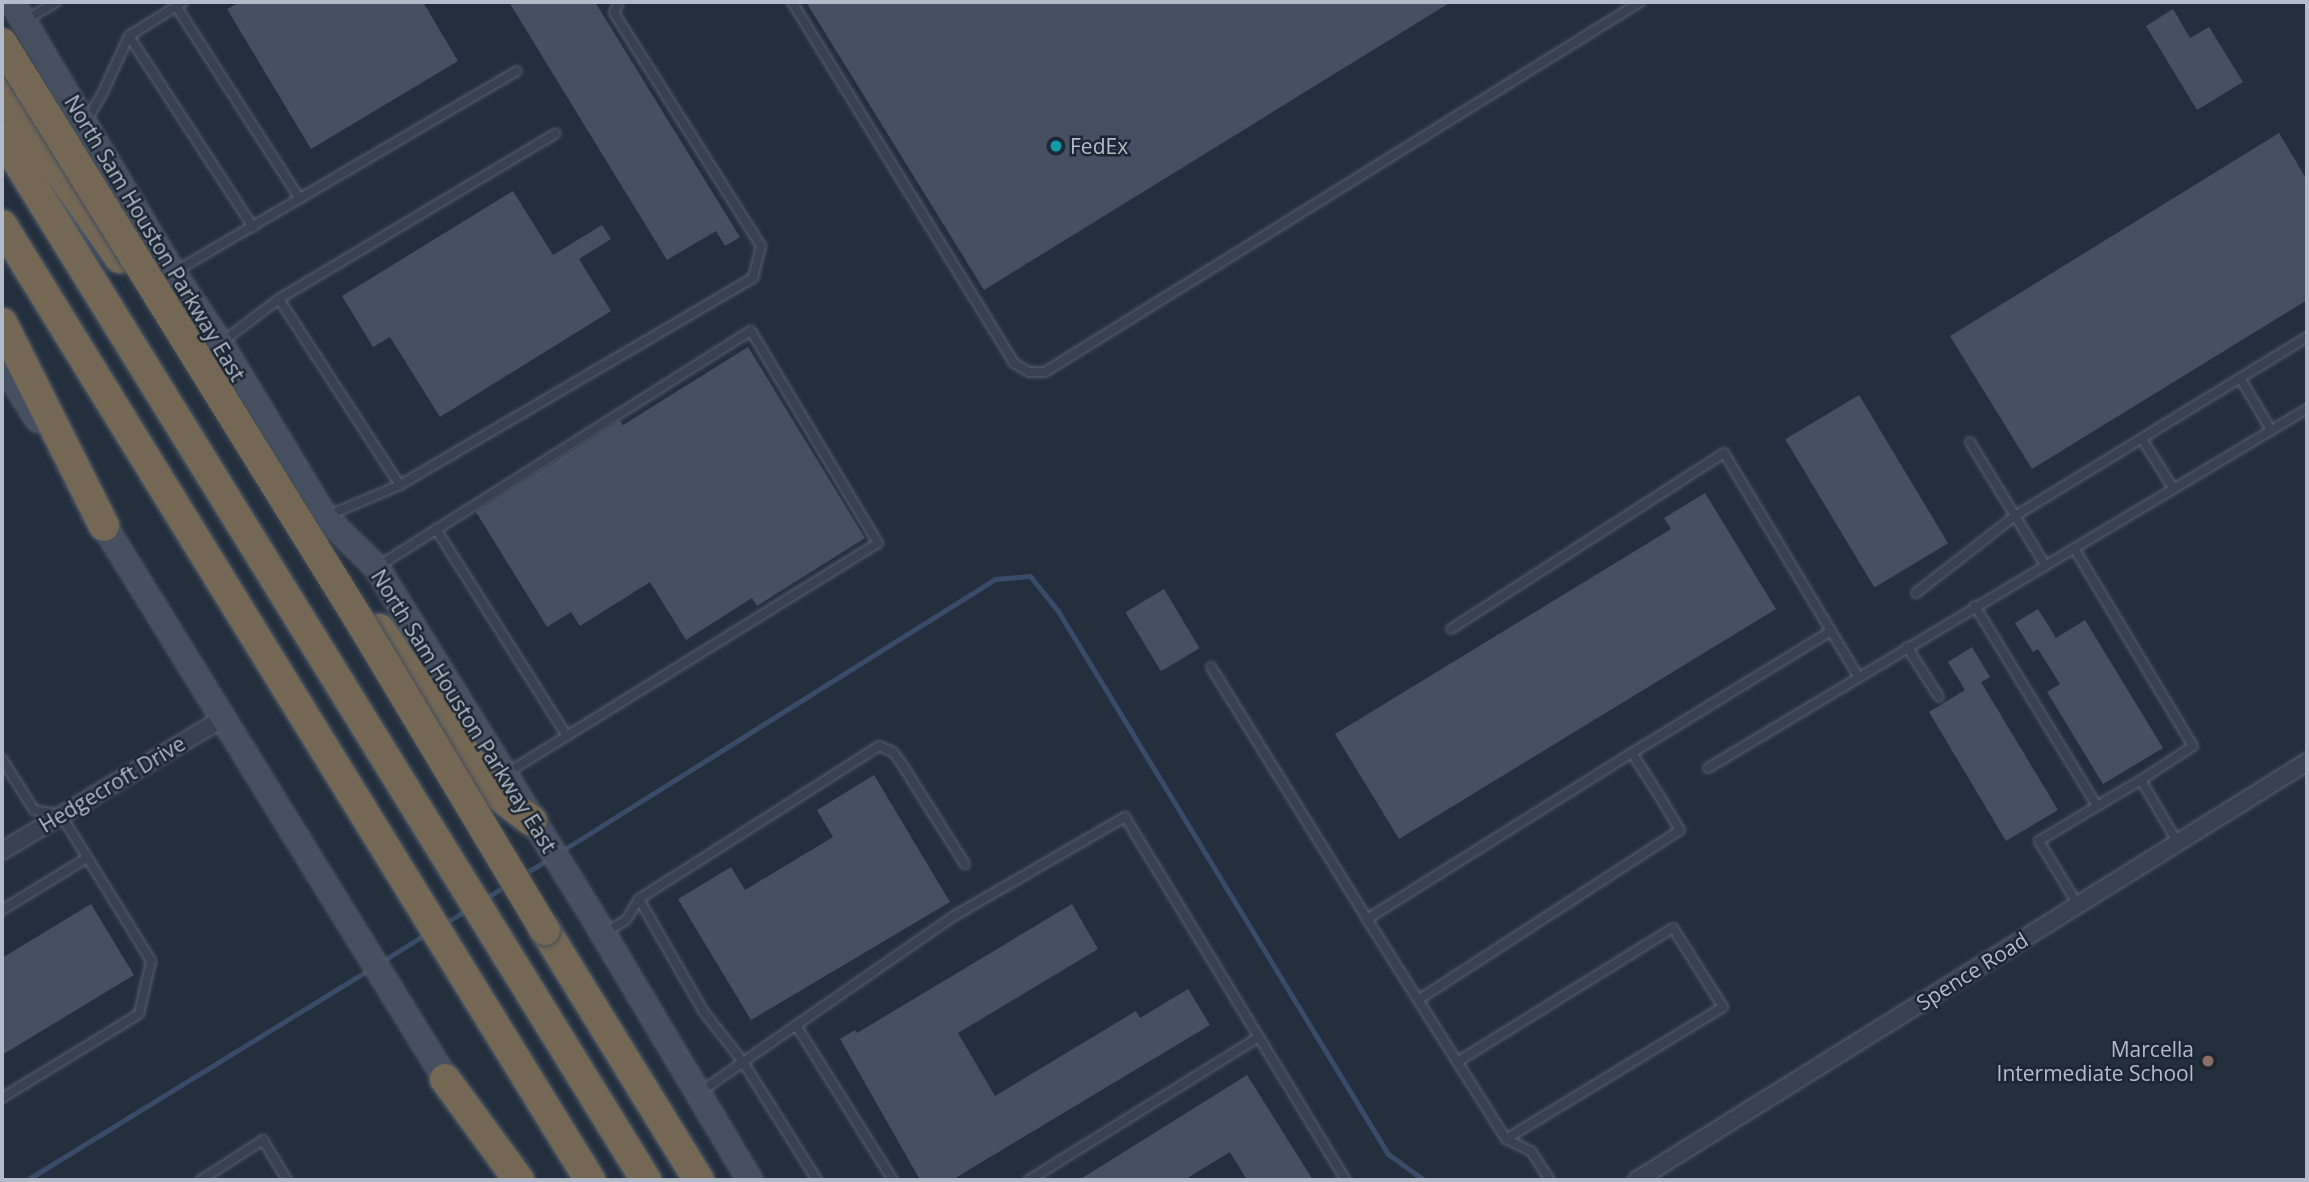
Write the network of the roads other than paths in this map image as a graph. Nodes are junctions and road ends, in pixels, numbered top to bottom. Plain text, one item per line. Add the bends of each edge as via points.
1 (56, 2) edge
2 (619, 2) edge
3 (792, 2) edge
4 (1640, 2) edge
5 (180, 4) edge
6 (18, 12) edge
7 (129, 36) junction
8 (2, 43) edge
9 (517, 71) dead end
10 (2, 89) edge
11 (85, 123) junction
12 (555, 134) dead end
13 (2, 136) edge
14 (300, 199) junction
15 (2, 225) edge
16 (253, 227) junction
17 (173, 273) junction
18 (279, 299) junction
19 (2, 323) edge
20 (2307, 337) edge
21 (220, 343) junction
22 (2, 363) edge
23 (2240, 378) junction
24 (2307, 409) edge
25 (2271, 430) junction
26 (2142, 439) junction
27 (1970, 442) dead end
28 (400, 485) junction
29 (2173, 488) junction
30 (2015, 516) junction
31 (325, 517) junction
32 (104, 526) junction
33 (436, 529) junction
34 (2074, 548) junction
35 (2045, 565) junction
36 (376, 567) junction
37 (1916, 593) dead end
38 (1975, 606) junction
39 (1451, 629) dead end
40 (1832, 631) junction
41 (1907, 647) junction
42 (1211, 667) dead end
43 (1858, 676) junction
44 (1939, 697) dead end
45 (223, 718) junction
46 (567, 736) junction
47 (1632, 753) junction
48 (3, 762) edge
49 (2307, 762) edge
50 (1708, 768) dead end
51 (506, 774) junction
52 (2141, 780) junction
53 (2097, 806) junction
54 (61, 815) junction
55 (532, 821) junction
56 (2178, 842) junction
57 (2, 851) edge
58 (87, 858) junction
59 (965, 864) dead end
60 (639, 899) junction
61 (2078, 905) junction
62 (2, 910) edge
63 (1367, 919) junction
64 (604, 934) junction
65 (1418, 1000) junction
66 (796, 1025) junction
67 (1259, 1037) junction
68 (743, 1062) junction
69 (1457, 1062) junction
70 (445, 1079) junction
71 (697, 1095) junction
72 (2, 1098) edge
73 (1506, 1139) junction
74 (201, 1180) edge
75 (287, 1180) edge
76 (508, 1180) edge
77 (519, 1180) edge
78 (590, 1180) edge
79 (646, 1180) edge
80 (699, 1180) edge
81 (750, 1180) edge
82 (817, 1180) edge
83 (893, 1180) edge
84 (1030, 1180) edge
85 (1346, 1180) edge
86 (1550, 1180) edge
87 (1637, 1180) edge

1 - 6 lane
2 - 28 lane via 614,13 761,246 753,278
3 - 4 lane via 1014,363 1029,372 1045,372
5 - 7 lane
5 - 14 lane
6 - 11 main road, North Sam Houston Parkway East
7 - 11 lane
7 - 16 lane
8 - 80 highway, bridge
9 - 14 lane
10 - 55 highway via 491,790
11 - 17 main road, North Sam Houston Parkway East
12 - 18 lane
13 - 79 highway
14 - 16 lane
15 - 78 highway
16 - 17 lane
17 - 21 main road, North Sam Houston Parkway East
18 - 21 lane
18 - 28 lane
19 - 32 highway
20 - 23 lane
21 - 31 main road, North Sam Houston Parkway East
22 - 32 main road
23 - 25 lane
23 - 26 lane
24 - 25 lane
25 - 29 lane
26 - 29 lane
26 - 30 lane
27 - 30 lane
28 - 31 lane
29 - 34 lane
30 - 35 lane
30 - 37 lane
31 - 36 main road, North Sam Houston Parkway East
32 - 45 main road
33 - 36 lane
33 - 46 lane
33 - 46 lane via 751,331 878,543
34 - 35 lane
34 - 52 lane via 2193,746
35 - 38 lane
36 - 51 main road, North Sam Houston Parkway East
38 - 41 lane
38 - 53 lane
39 - 40 lane via 1724,453
40 - 43 lane
40 - 47 lane
41 - 43 lane
41 - 44 lane
42 - 63 lane
43 - 50 lane
45 - 54 street, Hedgecroft Drive
45 - 70 main road
46 - 51 lane
47 - 63 lane
47 - 65 lane via 1680,830
48 - 54 lane via 34,810
49 - 56 street, Spence Road
51 - 55 main road, North Sam Houston Parkway East
52 - 53 lane
52 - 56 lane
53 - 61 lane via 2039,841
54 - 57 street, Hedgecroft Drive
54 - 58 lane
55 - 64 main road, North Sam Houston Parkway East
56 - 61 street, Spence Road
58 - 62 lane
58 - 72 lane via 151,961 139,1014
59 - 60 lane via 893,752 879,746
60 - 64 lane via 626,920
60 - 68 lane via 704,1012
61 - 87 street, Spence Road
63 - 65 lane
64 - 71 main road, North Sam Houston Parkway East
65 - 69 lane
66 - 67 lane via 954,916 1125,817
66 - 68 lane
66 - 83 lane
67 - 84 lane
67 - 85 lane
68 - 71 lane
68 - 82 lane
69 - 73 lane
69 - 73 lane via 1673,928 1723,1007
70 - 76 main road
70 - 77 highway
71 - 81 main road, North Sam Houston Parkway East
73 - 86 lane via 1531,1152
74 - 75 lane via 263,1140

